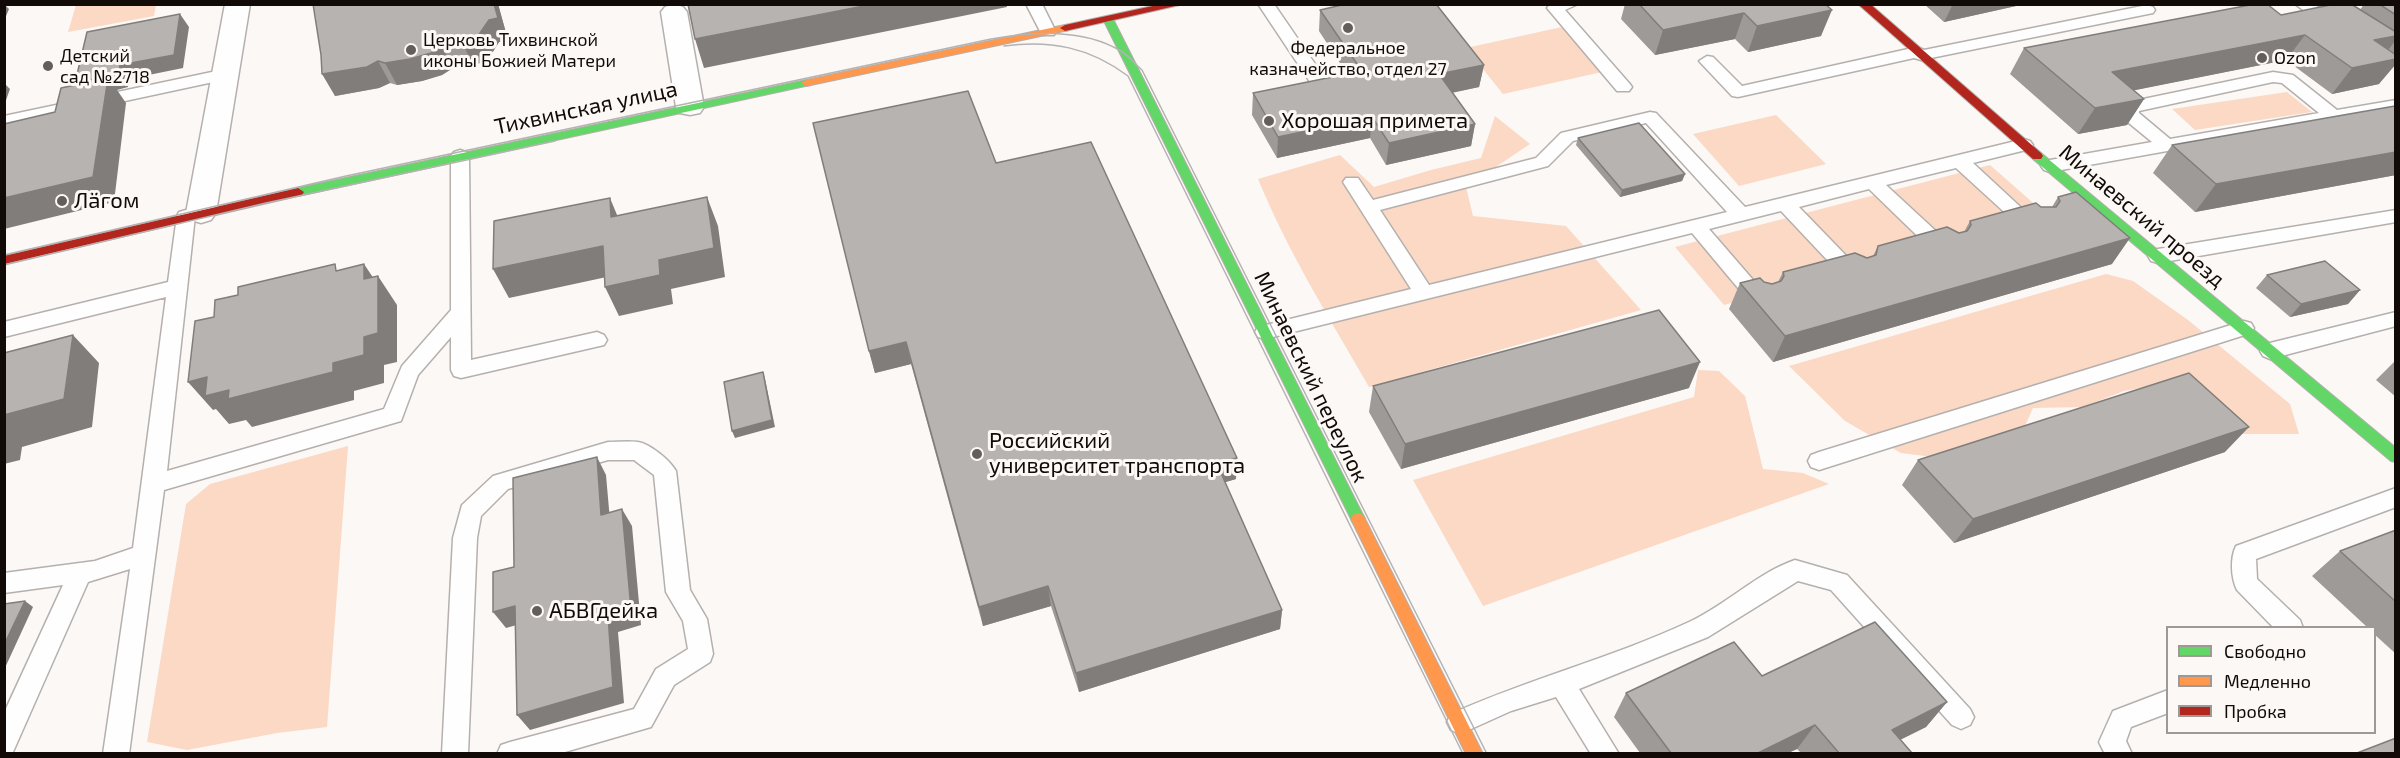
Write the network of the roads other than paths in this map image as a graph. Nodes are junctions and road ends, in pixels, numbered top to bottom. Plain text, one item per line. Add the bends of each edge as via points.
1 (238, 4) edge
2 (1034, 4) edge
3 (1179, 4) edge
4 (1266, 4) edge
5 (1570, 4) edge
6 (1863, 4) edge
7 (2302, 4) edge
8 (2147, 10) dead end
9 (674, 12) dead end
10 (1108, 19) junction
11 (1048, 32) junction
12 (2349, 34) edge
13 (1919, 53) junction
14 (1707, 61) dead end
15 (226, 74) junction
16 (1623, 87) dead end
17 (1326, 93) edge
18 (2396, 105) edge
19 (690, 107) junction
20 (2333, 116) junction
21 (4, 122) edge
22 (2025, 144) junction
23 (2166, 145) junction
24 (460, 156) junction
25 (1959, 161) junction
26 (2050, 166) junction
27 (1352, 182) dead end
28 (1872, 182) junction
29 (1785, 204) junction
30 (1368, 207) junction
31 (193, 214) junction
32 (1741, 215) junction
33 (2396, 216) edge
34 (1696, 226) junction
35 (2032, 226) edge
36 (1944, 250) edge
37 (2158, 256) junction
38 (4, 260) edge
39 (1853, 275) edge
40 (178, 287) junction
41 (1424, 293) junction
42 (1760, 301) edge
43 (460, 313) junction
44 (2396, 319) edge
45 (2244, 328) junction
46 (4, 330) edge
47 (1265, 332) junction
48 (597, 339) dead end
49 (2270, 351) junction
50 (2396, 457) edge
51 (1819, 461) dead end
52 (154, 484) junction
53 (2396, 497) edge
54 (144, 554) junction
55 (80, 573) junction
56 (4, 583) edge
57 (2291, 626) edge
58 (1562, 684) junction
59 (2166, 702) edge
60 (1961, 717) dead end
61 (1460, 722) junction
62 (4, 743) edge
63 (116, 753) edge
64 (455, 753) edge
65 (510, 753) edge
66 (1475, 753) edge
67 (1606, 753) edge
68 (2119, 753) edge

1 - 15 street
2 - 11 lane
3 - 10 street, Тихвинская улица
4 - 17 lane
5 - 16 lane via 1555,8
6 - 13 street, Минаевский проезд
7 - 12 lane
8 - 13 lane
9 - 19 street
10 - 11 street, Тихвинская улица
10 - 47 street, Минаевский переулок
11 - 19 street, Тихвинская улица
13 - 14 lane via 1738,92
13 - 22 street, Минаевский проезд
15 - 21 lane
15 - 31 street
18 - 20 lane
19 - 24 street, Тихвинская улица
20 - 23 lane
20 - 23 lane via 2287,79 2273,76 2130,107 2130,115
22 - 25 lane
22 - 26 street, Минаевский проезд
23 - 26 lane
24 - 31 street, Тихвинская улица
24 - 43 lane
25 - 28 lane
25 - 35 lane
26 - 37 street, Минаевский проезд
27 - 30 lane
28 - 29 lane
28 - 36 lane
29 - 32 lane
29 - 39 lane
30 - 32 lane via 1542,162 1567,138 1650,117
30 - 41 lane
31 - 38 street, Тихвинская улица
31 - 40 lane
32 - 34 lane
33 - 37 lane
34 - 41 lane
34 - 42 lane
37 - 45 street, Минаевский проезд
40 - 46 lane
40 - 52 lane
41 - 47 lane
43 - 48 lane via 461,370
43 - 52 lane via 409,372 393,414
44 - 49 lane
45 - 49 street, Минаевский проезд
45 - 51 lane
47 - 61 street, Минаевский переулок
49 - 50 street, Минаевский проезд
52 - 54 lane
53 - 57 lane via 2244,553 2245,583
54 - 55 lane
54 - 63 lane
55 - 56 lane
55 - 62 lane
58 - 60 lane via 1699,630 1795,570 1839,582
58 - 61 lane via 1506,701
58 - 67 lane
59 - 68 lane via 2122,719 2112,742
61 - 66 street, Минаевский переулок
64 - 65 lane via 465,538 470,512 501,482 608,451 638,452 665,471 678,592 696,619 700,654 665,678 642,719

